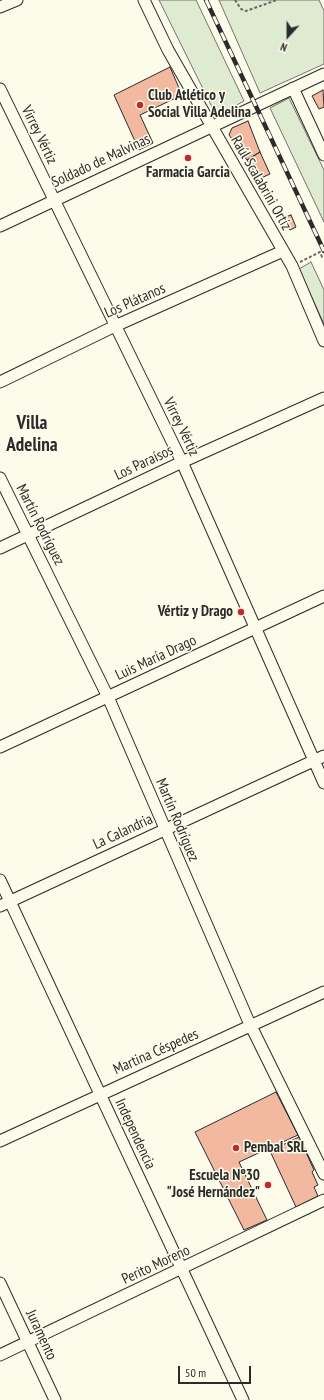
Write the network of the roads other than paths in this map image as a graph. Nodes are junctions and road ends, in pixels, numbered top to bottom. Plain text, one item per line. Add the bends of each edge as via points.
1 (17, 0) edge
2 (144, 0) edge
3 (0, 7) edge
4 (168, 50) junction
5 (324, 74) edge
6 (293, 88) junction
7 (0, 89) edge
8 (223, 122) junction
9 (211, 128) junction
10 (324, 155) edge
11 (54, 199) junction
12 (0, 226) edge
13 (284, 251) junction
14 (115, 326) junction
15 (324, 341) edge
16 (0, 382) edge
17 (324, 398) edge
18 (182, 462) junction
19 (0, 478) edge
20 (29, 534) junction
21 (0, 548) edge
22 (324, 596) edge
23 (256, 628) junction
24 (108, 697) junction
25 (0, 747) edge
26 (319, 759) edge
27 (324, 783) edge
28 (164, 830) junction
29 (0, 880) edge
30 (5, 903) edge
31 (324, 992) edge
32 (251, 1025) junction
33 (100, 1094) junction
34 (0, 1142) edge
35 (324, 1174) edge
36 (324, 1200) edge
37 (182, 1269) junction
38 (0, 1283) edge
39 (28, 1342) junction
40 (0, 1354) edge
41 (55, 1400) edge
42 (243, 1400) edge

1 - 3 street
2 - 4 street, Raúl Scalabrini Ortíz
4 - 8 street via 179,57 208,118 217,124
4 - 9 street, Raúl Scalabrini Ortíz
5 - 6 street, Soldado de Malvinas
6 - 8 street, Soldado de Malvinas
6 - 10 street
7 - 11 street, Virrey Vértiz
8 - 9 street, Soldado de Malvinas
9 - 11 street, Soldado de Malvinas
9 - 13 street, Raúl Scalabrini Ortíz
11 - 12 street, Soldado de Malvinas
11 - 14 street, Virrey Vértiz
13 - 14 street, Los Plátanos
13 - 15 street, Raúl Scalabrini Ortíz
14 - 16 street, Los Plátanos
14 - 18 street, Virrey Vértiz
17 - 18 street, Los Paraísos
18 - 20 street, Los Paraísos
18 - 23 street, Virrey Vértiz
19 - 20 street, Martín Rodríguez
20 - 21 street, Los Paraísos
20 - 24 street, Martín Rodríguez
22 - 23 street, Luis María Drago
23 - 24 street, Luis María Drago
23 - 26 street, Virrey Vértiz
24 - 25 street, Luis María Drago
24 - 28 street, Martín Rodríguez
26 - 27 street, Virrey Vértiz
26 - 28 street, La Calandria
28 - 30 street, La Calandria
28 - 32 street, Martín Rodríguez
29 - 30 street, Independencia
30 - 33 street, Independencia
31 - 32 street, Martina Céspedes
32 - 33 street, Martina Céspedes
32 - 35 street, Martín Rodríguez
33 - 34 street, Martina Céspedes
33 - 37 street, Independencia
36 - 37 street, Perito Moreno
37 - 39 street, Perito Moreno
37 - 42 street, Independencia
38 - 39 street, Juramento
39 - 40 street, Perito Moreno
39 - 41 street, Juramento

